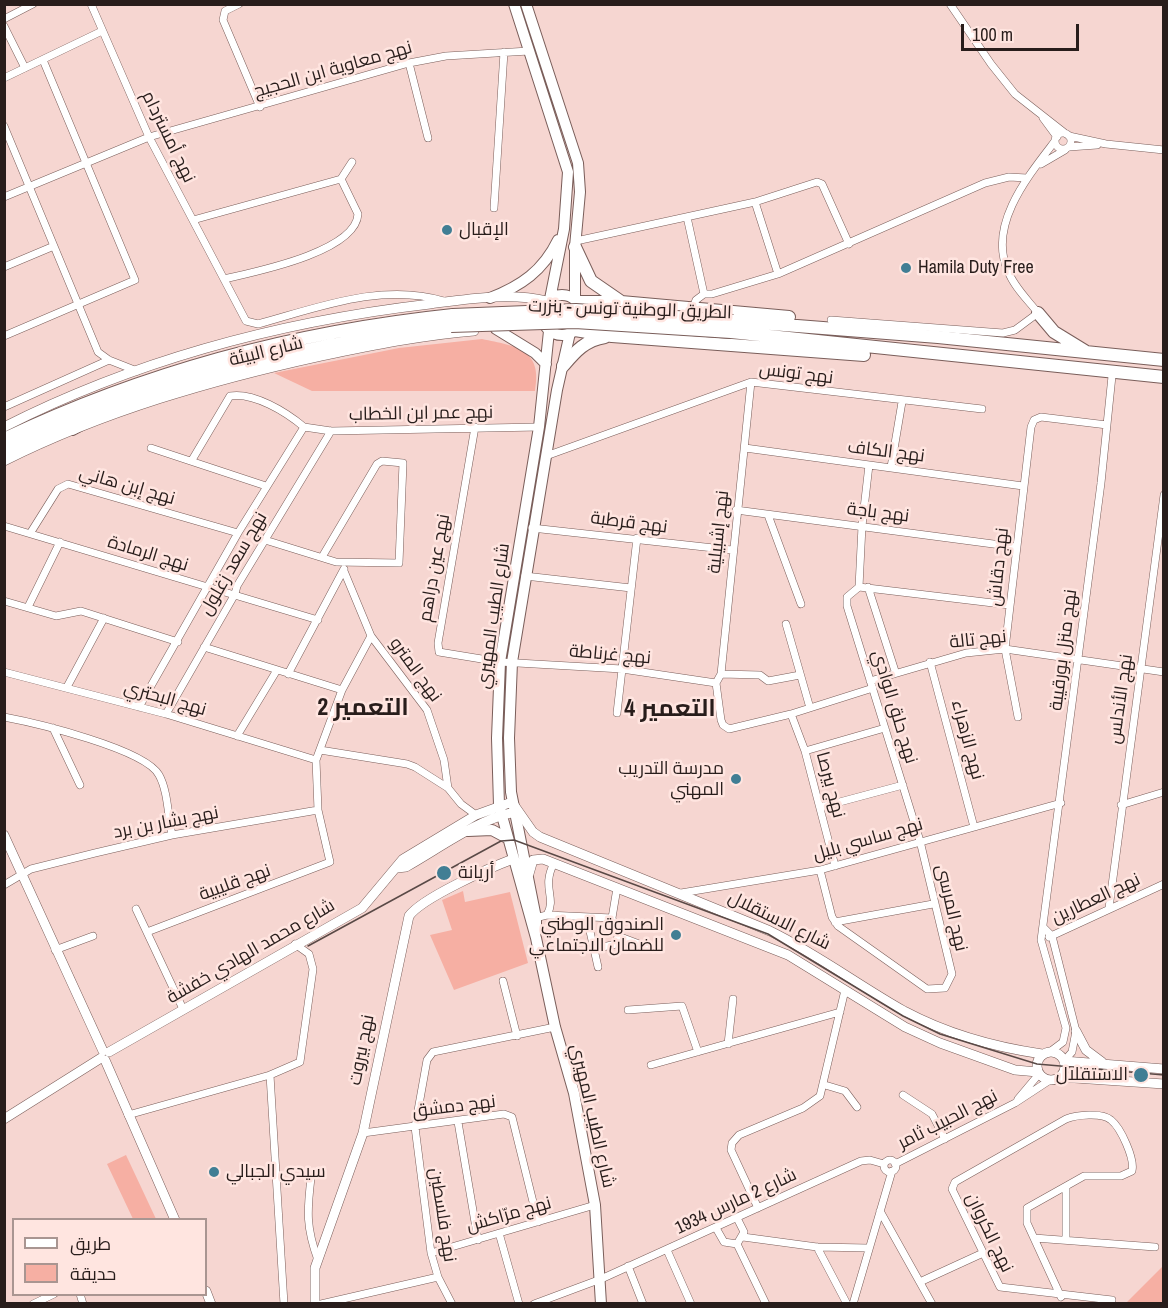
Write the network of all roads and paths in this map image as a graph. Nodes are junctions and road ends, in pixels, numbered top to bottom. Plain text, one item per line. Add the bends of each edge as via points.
1 (33, 4) edge
2 (91, 4) edge
3 (239, 4) edge
4 (514, 4) edge
5 (526, 4) edge
6 (950, 4) edge
7 (4, 19) edge
8 (4, 26) edge
9 (102, 31) junction
10 (529, 51) junction
11 (504, 52) junction
12 (43, 60) junction
13 (409, 63) junction
14 (24, 68) junction
15 (4, 78) edge
16 (260, 107) junction
17 (1038, 111) junction
18 (5, 128) edge
19 (1068, 135) junction
20 (149, 137) junction
21 (428, 138) dead end
22 (1056, 139) junction
23 (1106, 144) junction
24 (1068, 148) junction
25 (1164, 150) edge
26 (352, 162) dead end
27 (86, 164) junction
28 (1039, 165) junction
29 (1027, 178) junction
30 (341, 179) junction
31 (30, 187) junction
32 (4, 197) edge
33 (755, 202) junction
34 (494, 208) dead end
35 (687, 217) junction
36 (193, 220) junction
37 (564, 229) junction
38 (576, 244) junction
39 (849, 244) junction
40 (54, 246) junction
41 (4, 267) edge
42 (778, 274) junction
43 (224, 279) junction
44 (704, 294) junction
45 (490, 298) junction
46 (549, 300) junction
47 (576, 301) junction
48 (447, 302) junction
49 (621, 302) junction
50 (79, 306) junction
51 (693, 308) junction
52 (1038, 313) junction
53 (452, 320) junction
54 (831, 320) junction
55 (732, 326) junction
56 (496, 329) junction
57 (548, 330) junction
58 (573, 332) junction
59 (4, 336) edge
60 (612, 336) junction
61 (938, 337) junction
62 (1091, 354) junction
63 (951, 356) junction
64 (109, 360) junction
65 (1164, 360) edge
66 (546, 364) junction
67 (563, 366) junction
68 (137, 371) junction
69 (1112, 374) junction
70 (1164, 377) edge
71 (751, 382) junction
72 (137, 395) junction
73 (902, 402) junction
74 (4, 407) edge
75 (982, 409) dead end
76 (1107, 425) junction
77 (4, 427) edge
78 (304, 427) junction
79 (475, 428) junction
80 (539, 428) junction
81 (72, 429) junction
82 (331, 431) junction
83 (4, 439) edge
84 (151, 448) dead end
85 (745, 448) junction
86 (4, 451) edge
87 (546, 456) junction
88 (192, 460) junction
89 (4, 461) edge
90 (869, 465) junction
91 (891, 467) junction
92 (266, 486) junction
93 (1023, 486) junction
94 (1164, 495) edge
95 (736, 510) junction
96 (768, 515) junction
97 (4, 526) edge
98 (862, 526) junction
99 (528, 527) junction
100 (31, 532) junction
101 (238, 533) junction
102 (637, 538) junction
103 (265, 540) junction
104 (60, 542) junction
105 (1016, 548) junction
106 (732, 550) junction
107 (322, 557) junction
108 (344, 567) junction
109 (525, 576) junction
110 (207, 587) junction
111 (859, 587) junction
112 (868, 587) junction
113 (631, 588) junction
114 (235, 594) junction
115 (4, 601) edge
116 (801, 604) dead end
117 (1010, 605) junction
118 (28, 607) junction
119 (104, 618) junction
120 (318, 620) junction
121 (786, 624) dead end
122 (371, 636) junction
123 (178, 642) junction
124 (204, 647) junction
125 (1005, 649) junction
126 (1078, 660) junction
127 (500, 662) junction
128 (930, 662) junction
129 (512, 663) junction
130 (622, 669) junction
131 (1141, 669) junction
132 (277, 670) junction
133 (895, 671) junction
134 (4, 672) edge
135 (1164, 672) edge
136 (288, 674) junction
137 (721, 674) junction
138 (800, 675) junction
139 (716, 683) junction
140 (872, 684) junction
141 (68, 687) junction
142 (342, 690) junction
143 (139, 707) junction
144 (810, 708) junction
145 (616, 713) dead end
146 (166, 714) junction
147 (791, 714) junction
148 (4, 717) edge
149 (1018, 717) dead end
150 (53, 728) junction
151 (885, 728) junction
152 (237, 736) junction
153 (320, 750) junction
154 (805, 751) junction
155 (316, 760) junction
156 (80, 785) dead end
157 (903, 785) junction
158 (448, 788) junction
159 (1162, 793) edge
160 (1060, 803) junction
161 (1164, 803) edge
162 (1122, 806) junction
163 (514, 807) junction
164 (821, 807) junction
165 (318, 810) junction
166 (500, 810) junction
167 (476, 815) junction
168 (974, 826) junction
169 (468, 831) junction
170 (4, 835) edge
171 (171, 835) junction
172 (507, 838) junction
173 (920, 841) junction
174 (513, 859) junction
175 (554, 863) junction
176 (836, 866) junction
177 (397, 868) junction
178 (819, 870) junction
179 (23, 873) junction
180 (528, 880) junction
181 (1164, 884) edge
182 (4, 885) edge
183 (617, 888) junction
184 (681, 893) junction
185 (933, 904) junction
186 (1109, 908) junction
187 (136, 909) dead end
188 (538, 917) junction
189 (586, 918) junction
190 (612, 918) junction
191 (835, 922) junction
192 (1044, 928) junction
193 (147, 932) junction
194 (93, 936) dead end
195 (618, 936) junction
196 (1052, 936) junction
197 (1041, 940) junction
198 (295, 944) junction
199 (647, 947) dead end
200 (594, 949) junction
201 (55, 950) junction
202 (598, 967) dead end
203 (503, 981) dead end
204 (845, 990) junction
205 (734, 999) dead end
206 (183, 1009) junction
207 (628, 1010) dead end
208 (840, 1012) junction
209 (555, 1027) junction
210 (1076, 1031) junction
211 (517, 1036) junction
212 (728, 1044) junction
213 (698, 1052) junction
214 (1047, 1053) junction
215 (104, 1055) junction
216 (1064, 1061) junction
217 (1104, 1064) junction
218 (651, 1065) dead end
219 (1164, 1069) edge
220 (1039, 1073) junction
221 (270, 1075) junction
222 (1055, 1078) junction
223 (1164, 1084) edge
224 (825, 1085) junction
225 (903, 1095) dead end
226 (1015, 1103) junction
227 (857, 1107) dead end
228 (128, 1115) junction
229 (4, 1119) edge
230 (458, 1122) junction
231 (415, 1127) junction
232 (363, 1132) junction
233 (945, 1139) junction
234 (893, 1167) junction
235 (311, 1178) dead end
236 (1066, 1187) junction
237 (595, 1205) junction
238 (758, 1208) junction
239 (880, 1211) junction
240 (174, 1218) edge
241 (737, 1218) junction
242 (537, 1222) junction
243 (716, 1228) junction
244 (499, 1233) junction
245 (743, 1237) junction
246 (1034, 1238) junction
247 (478, 1240) junction
248 (1066, 1240) junction
249 (737, 1244) junction
250 (817, 1247) junction
251 (1155, 1247) dead end
252 (868, 1248) junction
253 (667, 1250) junction
254 (431, 1253) junction
255 (982, 1253) junction
256 (318, 1260) junction
257 (628, 1266) junction
258 (438, 1277) junction
259 (600, 1279) junction
260 (921, 1281) junction
261 (50, 1296) edge
262 (928, 1296) junction
263 (1061, 1297) junction
264 (1112, 1300) dead end
265 (33, 1304) edge
266 (284, 1304) edge
267 (315, 1304) edge
268 (321, 1304) edge
269 (452, 1304) edge
270 (519, 1304) edge
271 (534, 1304) edge
272 (601, 1304) edge
273 (643, 1304) edge
274 (691, 1304) edge
275 (766, 1304) edge
276 (847, 1304) edge
277 (853, 1304) edge
278 (924, 1304) edge
279 (932, 1304) edge

1 - 7 street
2 - 9 street, نهج أمستردام
3 - 16 street via 225,11 223,20
4 - 10 main road
5 - 38 main road via 576,152 580,192
6 - 17 street via 1002,79
8 - 14 street
9 - 12 street
9 - 20 street, نهج أمستردام
10 - 11 street, نهج معاوية ابن الحجيج
10 - 37 main road via 566,163
11 - 13 street, نهج معاوية ابن الحجيج
11 - 34 street
12 - 14 street
12 - 27 street
13 - 16 street, نهج معاوية ابن الحجيج
13 - 21 street
14 - 15 street
16 - 20 street, نهج معاوية ابن الحجيج
17 - 19 street
17 - 22 street
18 - 31 street
19 - 22 street
19 - 23 street
19 - 24 street
20 - 27 street, نهج معاوية ابن الحجيج
20 - 36 street, نهج أمستردام
22 - 24 street via 1060,149
22 - 28 street
23 - 24 street
23 - 25 street
24 - 28 street
26 - 30 street
27 - 31 street, نهج معاوية ابن الحجيج
27 - 50 street via 135,280
28 - 29 street
29 - 39 street via 1009,177 985,183
29 - 52 street via 1010,211 1003,245 1007,270
30 - 36 street
30 - 43 street via 358,214 352,228 321,251 288,264
31 - 32 street, نهج معاوية ابن الحجيج
31 - 40 street
33 - 35 street
33 - 39 street via 820,182
33 - 42 street
35 - 38 street
35 - 44 street
36 - 43 street, نهج أمستردام
37 - 45 main road via 551,254 530,278
37 - 46 main road
38 - 47 main road
38 - 49 highway via 591,281
39 - 42 street
40 - 41 street
40 - 50 street
42 - 44 street
43 - 48 street, نهج أمستردام via 246,321 251,323 378,294
44 - 51 street
45 - 46 street, شارع البيئة
45 - 48 street, شارع البيئة
46 - 47 main road via 562,295
46 - 57 main road via 542,315
47 - 49 highway
47 - 58 main road via 581,320
48 - 68 street, شارع البيئة via 271,332
49 - 51 highway
50 - 59 street
50 - 64 street via 98,352
51 - 54 highway
52 - 54 street via 1015,330 1003,333
52 - 62 highway via 1061,338
53 - 55 highway, الطريق الوطنية تونس - بنزرت, bridge via 576,310
53 - 72 highway, الطريق الوطنية تونس - بنزرت via 220,370
53 - 83 highway, الطريق الوطنية تونس - بنزرت via 372,325 207,362 133,385
54 - 61 highway
55 - 61 highway, الطريق الوطنية تونس - بنزرت
55 - 63 highway, الطريق الوطنية تونس - بنزرت
56 - 57 street, شارع البيئة
56 - 66 main road
56 - 81 street, شارع البيئة via 398,342 282,365
57 - 58 main road via 559,335
57 - 66 main road, شارع الطيب المهيري
58 - 60 highway
58 - 67 main road, شارع الطيب المهيري
60 - 63 highway via 884,356
60 - 67 highway via 593,339 578,348
61 - 62 highway, الطريق الوطنية تونس - بنزرت
62 - 65 highway, الطريق الوطنية تونس - بنزرت
63 - 69 highway, الطريق الوطنية تونس - بنزرت
64 - 68 street
64 - 74 street
66 - 80 main road, شارع الطيب المهيري
67 - 87 main road, شارع الطيب المهيري
68 - 77 street, شارع البيئة
69 - 70 highway, الطريق الوطنية تونس - بنزرت
69 - 76 street, نهج منزل بورقيبة
71 - 73 street, نهج تونس
71 - 85 street, نهج إشبيلية
71 - 87 street, نهج تونس
72 - 81 highway
72 - 86 highway, الطريق الوطنية تونس - بنزرت
73 - 75 street, نهج تونس
73 - 91 street
76 - 93 street, نهج دقاش via 1041,417 1034,420
76 - 126 street, نهج منزل بورقيبة
78 - 82 street, نهج عمر ابن الخطاب
78 - 88 street, شارع البيئة via 280,410 230,396
78 - 92 street, نهج سعد زغلول
79 - 80 street, نهج عمر ابن الخطاب
79 - 82 street, نهج عمر ابن الخطاب
79 - 127 street, نهج عين دراهم via 438,649 442,655
80 - 99 main road, شارع الطيب المهيري
81 - 89 street, شارع البيئة
82 - 103 street, نهج سعد زغلول
84 - 88 street
85 - 90 street, نهج الكاف
85 - 95 street, نهج إشبيلية
87 - 99 main road, شارع الطيب المهيري
88 - 92 street
90 - 91 street, نهج الكاف
90 - 98 street
91 - 93 street, نهج الكاف
92 - 101 street, نهج سعد زغلول
93 - 105 street, نهج دقاش
94 - 131 street, نهج الأندلس
95 - 96 street, نهج باجة
95 - 106 street, نهج إشبيلية
96 - 98 street, نهج باجة
96 - 116 street
97 - 100 street, نهج الرمادة
98 - 105 street, نهج باجة
98 - 111 street
99 - 102 street, نهج قرطبة
99 - 109 main road, شارع الطيب المهيري
99 - 127 main road, شارع الطيب المهيري
100 - 101 street, نهج إبن هاني via 58,489 68,484
100 - 104 street, نهج الرمادة
101 - 110 street, نهج سعد زغلول
102 - 106 street, نهج قرطبة
102 - 113 street
103 - 107 street
103 - 114 street, نهج سعد زغلول
104 - 110 street, نهج الرمادة
104 - 118 street
105 - 117 street, نهج دقاش
106 - 137 street, نهج إشبيلية
107 - 108 street
107 - 108 street via 377,464 403,463 399,563
108 - 120 street
108 - 122 street, نهج المترو
109 - 113 street
109 - 129 main road, شارع الطيب المهيري
110 - 114 street, نهج الرمادة
110 - 123 street, نهج سعد زغلول
111 - 112 street
111 - 140 street, نهج حلق الوادي via 847,597 847,606
112 - 117 street
112 - 133 street
113 - 130 street
114 - 120 street, نهج الرمادة
114 - 124 street, نهج سعد زغلول
115 - 118 street
117 - 125 street, نهج دقاش
118 - 119 street via 56,615 81,611
119 - 123 street
119 - 141 street
120 - 136 street
121 - 138 street
122 - 142 street
122 - 158 street, نهج المترو via 427,710 444,760
123 - 143 street, نهج سعد زغلول
124 - 132 street
124 - 146 street, نهج سعد زغلول
125 - 126 street, نهج تالة
125 - 128 street, نهج تالة
125 - 149 street, نهج دقاش
126 - 131 street, نهج تالة
126 - 160 street, نهج منزل بورقيبة
127 - 129 street, نهج غرناطة
127 - 166 main road, شارع الطيب المهيري via 496,738
128 - 133 street, نهج تالة
128 - 168 street, نهج الزهراء
129 - 130 street, نهج غرناطة
129 - 163 main road, شارع الطيب المهيري via 509,738
130 - 139 street, نهج غرناطة
130 - 145 street
131 - 135 street, نهج تالة
131 - 162 street, نهج الأندلس
132 - 136 street
132 - 152 street
133 - 140 street, نهج تالة
134 - 141 street, نهج البحتري
136 - 142 street
137 - 138 street via 760,675 768,681
137 - 139 street, نهج إشبيلية
138 - 144 street
139 - 147 street, نهج تالة via 721,720 729,729
140 - 144 street, نهج تالة
140 - 151 street, نهج حلق الوادي
141 - 143 street, نهج البحتري
142 - 153 street
143 - 146 street, نهج البحتري
144 - 147 street, نهج تالة
146 - 152 street, نهج البحتري
147 - 154 street, نهج بيرصا
148 - 150 street
150 - 156 street
150 - 171 street via 147,763 161,781
151 - 154 street
151 - 157 street, نهج حلق الوادي
152 - 155 street, نهج البحتري
153 - 155 street
153 - 158 street via 407,764
154 - 164 street, نهج بيرصا
155 - 165 street
157 - 164 street
157 - 173 street, نهج حلق الوادي
158 - 167 street
159 - 161 street
159 - 162 street
160 - 168 street, نهج ساسي بليل
160 - 192 street, نهج منزل بورقيبة
162 - 186 street, نهج الأندلس
163 - 166 street, شارع محمد الهادي خفشة
163 - 180 main road, شارع الطيب المهيري
163 - 184 street, شارع الاستقلال via 540,837
164 - 176 street, نهج بيرصا
165 - 171 street, نهج بشار بن برد
165 - 193 street, نهج قليبية via 331,860 325,867
166 - 167 street, شارع محمد الهادي خفشة
166 - 169 street, شارع محمد الهادي خفشة
166 - 172 main road, شارع الطيب المهيري
167 - 177 street, شارع محمد الهادي خفشة via 403,859
168 - 173 street, نهج ساسي بليل
169 - 172 main road via 492,830
169 - 177 street, شارع محمد الهادي خفشة via 406,867
170 - 179 street
171 - 179 street, نهج بشار بن برد
172 - 174 main road, شارع الطيب المهيري
173 - 176 street, نهج ساسي بليل
173 - 185 street, نهج المرسى
174 - 188 main road, شارع الطيب المهيري
174 - 232 street, نهج بيروت via 473,876 409,916
175 - 180 street via 532,860
175 - 183 street, شارع الاستقلال
175 - 188 street via 547,879 550,902
176 - 178 street, نهج ساسي بليل
177 - 198 street, شارع محمد الهادي خفشة via 362,908
178 - 184 street, نهج ساسي بليل
178 - 191 street
179 - 182 street, نهج بشار بن برد
179 - 201 street
180 - 188 main road, شارع الطيب المهيري
181 - 186 street, نهج العطارين
183 - 190 street
183 - 204 street, شارع الاستقلال via 788,955
184 - 214 street, شارع الاستقلال via 798,945 927,1022 1004,1048
185 - 191 street
185 - 191 street, نهج المرسى via 952,974 945,988 927,989
186 - 196 street, نهج العطارين
187 - 193 street
188 - 189 street
188 - 209 main road, شارع الطيب المهيري via 536,938
189 - 190 street
189 - 200 street
190 - 195 street
192 - 196 street
192 - 197 street, نهج منزل بورقيبة
193 - 206 street
194 - 201 street
195 - 199 street
195 - 200 street via 614,945
196 - 197 street, نهج العطارين
196 - 210 street
197 - 214 street via 1066,1028 1063,1042
198 - 206 street, شارع محمد الهادي خفشة
198 - 221 street via 309,954 313,969 303,1058 297,1066
200 - 202 street
201 - 215 street
203 - 211 street
204 - 208 street
204 - 220 street, شارع الاستقلال via 905,1027 940,1043 1015,1070
205 - 212 street
206 - 215 street, شارع محمد الهادي خفشة
207 - 213 street via 682,1006
208 - 212 street
208 - 224 street
209 - 211 street
209 - 237 main road, شارع الطيب المهيري via 574,1093
210 - 216 street via 1072,1052
210 - 217 street via 1086,1050
211 - 231 street, نهج فلسطين via 433,1052 427,1060
212 - 213 street
213 - 218 street
214 - 216 street via 1059,1054
214 - 220 street via 1036,1064
215 - 228 street
215 - 229 street, شارع محمد الهادي خفشة
216 - 217 street
216 - 222 street via 1064,1071
217 - 219 street
220 - 222 street
220 - 226 street, نهج الحبيب ثامر
221 - 228 street
221 - 266 street
222 - 223 street
222 - 226 street, نهج الحبيب ثامر
224 - 227 street via 844,1091
224 - 238 street via 809,1104 739,1135 732,1143 731,1150
225 - 233 street via 932,1114
226 - 233 street, نهج الحبيب ثامر
228 - 240 street
230 - 231 street, نهج دمشق
230 - 242 street, نهج دمشق via 504,1114 512,1117
230 - 247 street
231 - 232 street, نهج دمشق
231 - 254 street, نهج فلسطين
232 - 256 street, نهج بيروت
233 - 234 street, نهج الحبيب ثامر
234 - 238 street, شارع 2 مارس 1934 via 889,1160 884,1164 861,1161
234 - 239 street
235 - 256 street via 308,1231
236 - 246 street via 1027,1208 1025,1218
236 - 248 street
236 - 255 street, نهج الكروان via 1090,1175 1125,1175 1132,1171 1129,1150 1113,1122 1104,1117 1077,1115 1066,1119 953,1185 953,1194
237 - 242 street, نهج مرّاكش
237 - 259 main road, شارع الطيب المهيري
238 - 241 street, شارع 2 مارس 1934
239 - 252 street
239 - 260 street
241 - 243 street, شارع 2 مارس 1934
241 - 245 street
242 - 244 street, نهج مرّاكش
243 - 249 street via 724,1242
243 - 253 street, شارع 2 مارس 1934
244 - 247 street, نهج مرّاكش
244 - 270 street
245 - 249 street
245 - 250 street
246 - 248 street
246 - 263 street
247 - 254 street, نهج مرّاكش
248 - 251 street
249 - 275 street
250 - 252 street
250 - 276 street
252 - 277 street
253 - 257 street, شارع 2 مارس 1934
253 - 274 street
254 - 258 street, نهج فلسطين
255 - 260 street
255 - 263 street, نهج الكروان via 1000,1287
256 - 267 street, نهج بيروت
257 - 259 street, شارع 2 مارس 1934
257 - 273 street
258 - 268 street
258 - 269 street, نهج فلسطين
259 - 271 street, شارع 2 مارس 1934
259 - 272 main road, شارع الطيب المهيري
260 - 262 street
261 - 265 street
262 - 278 street
262 - 279 street
263 - 264 street, نهج الكروان

